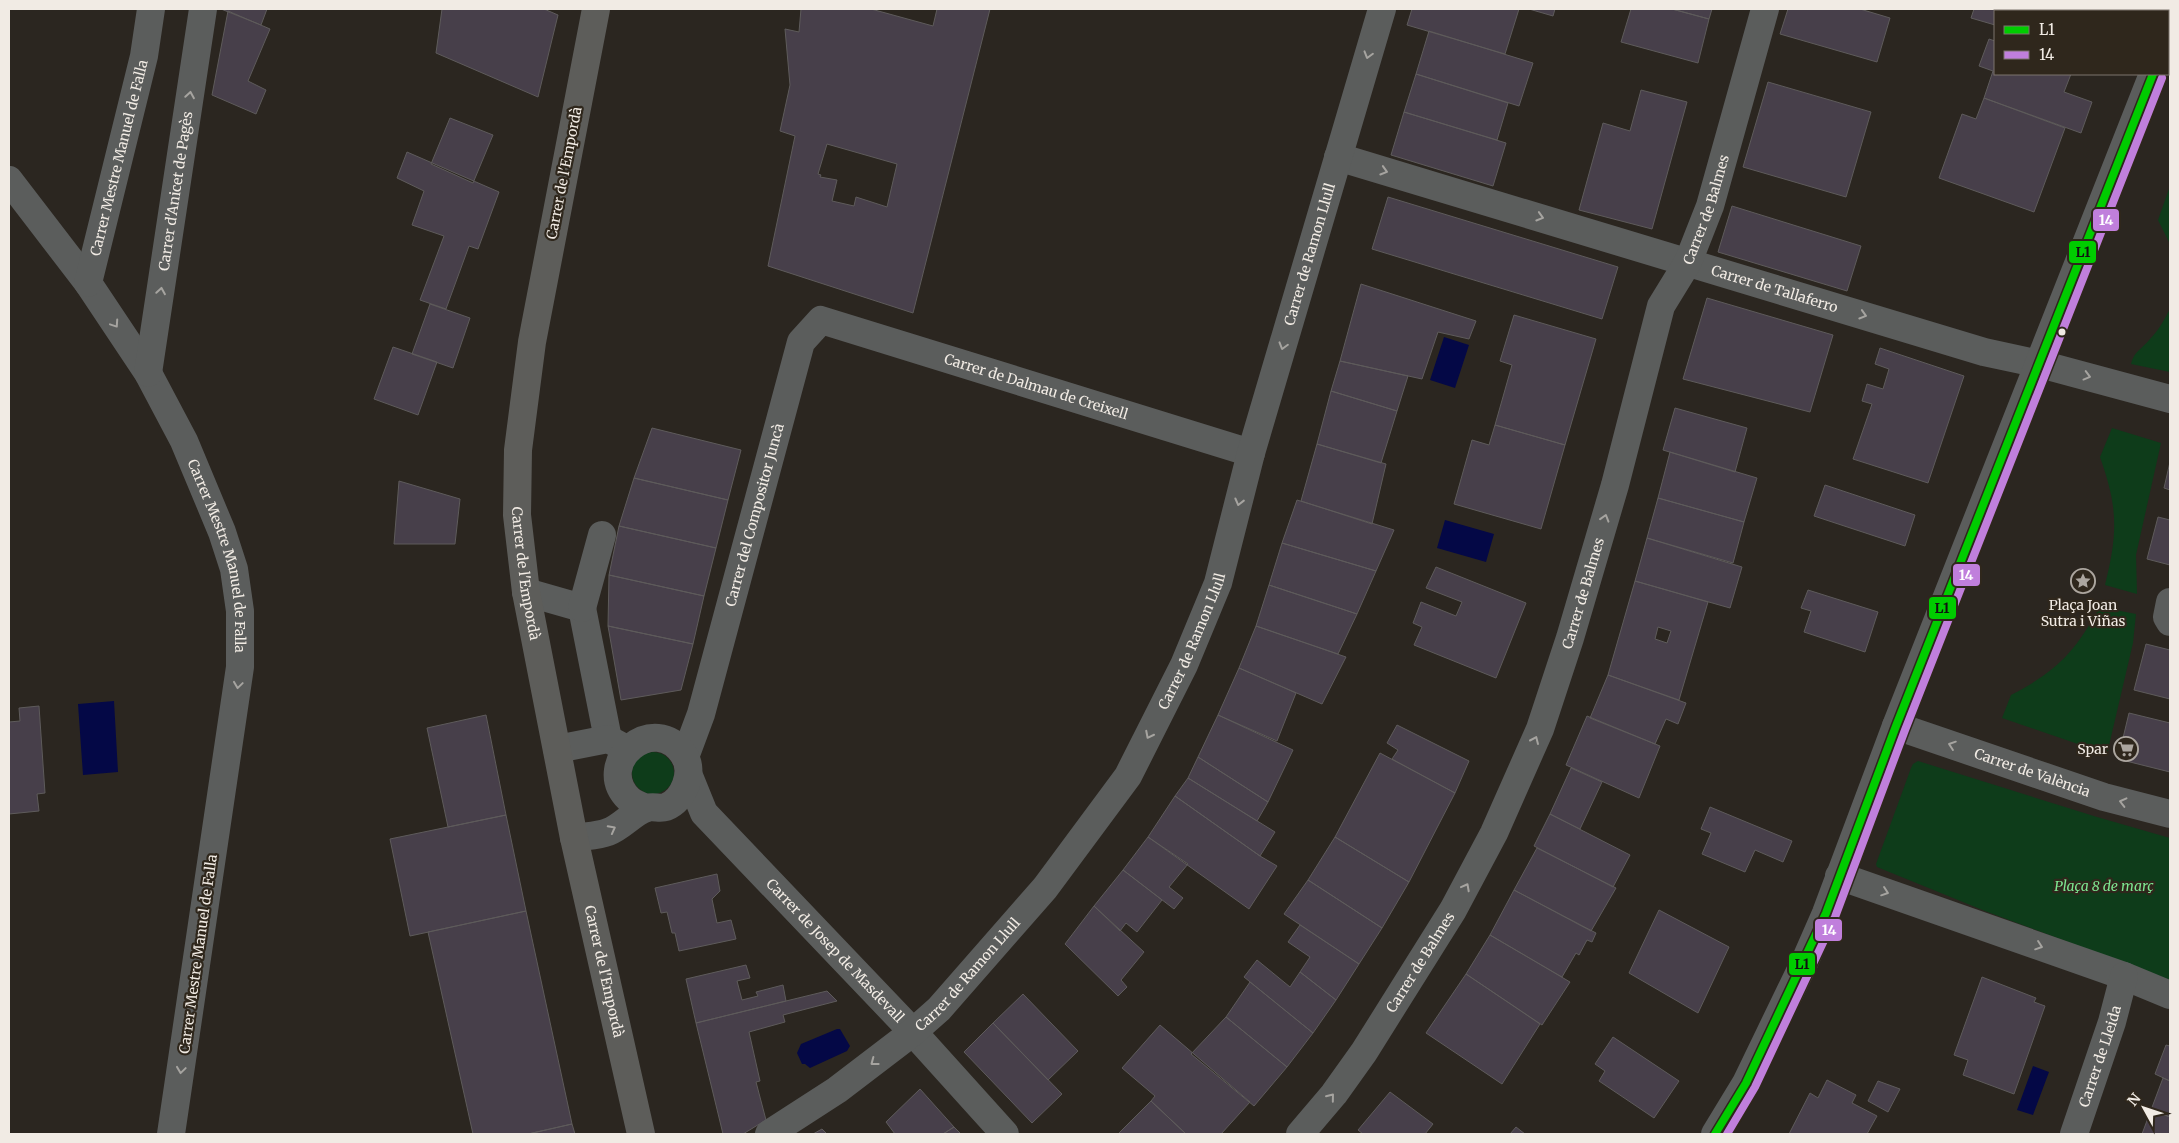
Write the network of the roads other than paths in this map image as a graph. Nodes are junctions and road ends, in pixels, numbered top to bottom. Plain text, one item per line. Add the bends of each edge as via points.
1 (150, 9) edge
2 (204, 9) edge
3 (596, 9) edge
4 (1382, 9) edge
5 (1766, 9) edge
6 (2153, 75) edge
7 (1338, 157) junction
8 (9, 180) edge
9 (1688, 262) junction
10 (88, 283) junction
11 (821, 320) joint
12 (2040, 364) junction
13 (148, 373) junction
14 (2170, 399) edge
15 (1251, 453) junction
16 (602, 535) dead end
17 (526, 592) junction
18 (2170, 602) edge
19 (582, 608) junction
20 (2170, 622) edge
21 (1896, 726) junction
22 (617, 744) junction
23 (557, 749) junction
24 (683, 759) junction
25 (656, 807) junction
26 (704, 813) junction
27 (2170, 814) edge
28 (574, 838) junction
29 (1839, 876) junction
30 (2124, 976) junction
31 (2170, 995) edge
32 (912, 1032) junction
33 (171, 1134) edge
34 (641, 1134) edge
35 (769, 1134) edge
36 (1005, 1134) edge
37 (1300, 1134) edge
38 (1715, 1134) edge
39 (2074, 1134) edge

1 - 10 street, Carrer Mestre Manuel de Falla via 144,56
13 -> 2 street, Carrer d'Anicet de Pagès
3 - 17 main road, Carrer de l'Empordà via 532,342 520,441 517,515
4 -> 7 street, Carrer de Ramon Llull
5 - 9 street, Carrer de Balmes via 1710,206
6 - 12 street
7 -> 9 street, Carrer de Tallaferro
7 -> 15 street, Carrer de Ramon Llull
8 - 10 street
9 -> 12 street, Carrer de Tallaferro via 1984,352
37 -> 9 street, Carrer de Balmes via 1334,1094 1400,997 1454,910 1494,833 1540,729 1570,638 1615,485 1660,306
10 -> 13 street, Carrer Mestre Manuel de Falla
11 - 15 street, Carrer de Dalmau de Creixell
11 - 24 street, Carrer del Compositor Juncà via 802,342 701,714
12 -> 14 street, Carrer de Tallaferro
12 - 21 street
13 -> 33 street, Carrer Mestre Manuel de Falla via 184,441 222,532 234,569 240,611 240,667
15 -> 32 street, Carrer de Ramon Llull via 1218,582 1184,665 1128,776 1045,888 939,1009
16 - 19 street
17 - 19 street
17 - 23 main road, Carrer de l'Empordà
18 - 20 street via 2166,617
19 - 22 street
27 -> 21 street, Carrer de València via 2104,797
21 - 29 street
22 - 23 street
22 - 24 street via 658,738
22 - 25 street via 620,784 630,800
23 - 28 main road, Carrer de l'Empordà
24 - 25 street via 682,794
24 - 26 street
25 - 26 street
28 -> 25 street via 608,832
26 - 32 street, Carrer de Josep de Masdevall
28 - 34 main road, Carrer de l'Empordà
29 -> 30 street
29 - 38 street via 1805,961 1746,1083
30 - 31 street
30 - 39 street, Carrer de Lleida
32 -> 35 street, Carrer de Ramon Llull via 837,1090
32 - 36 street, Carrer de Josep de Masdevall

